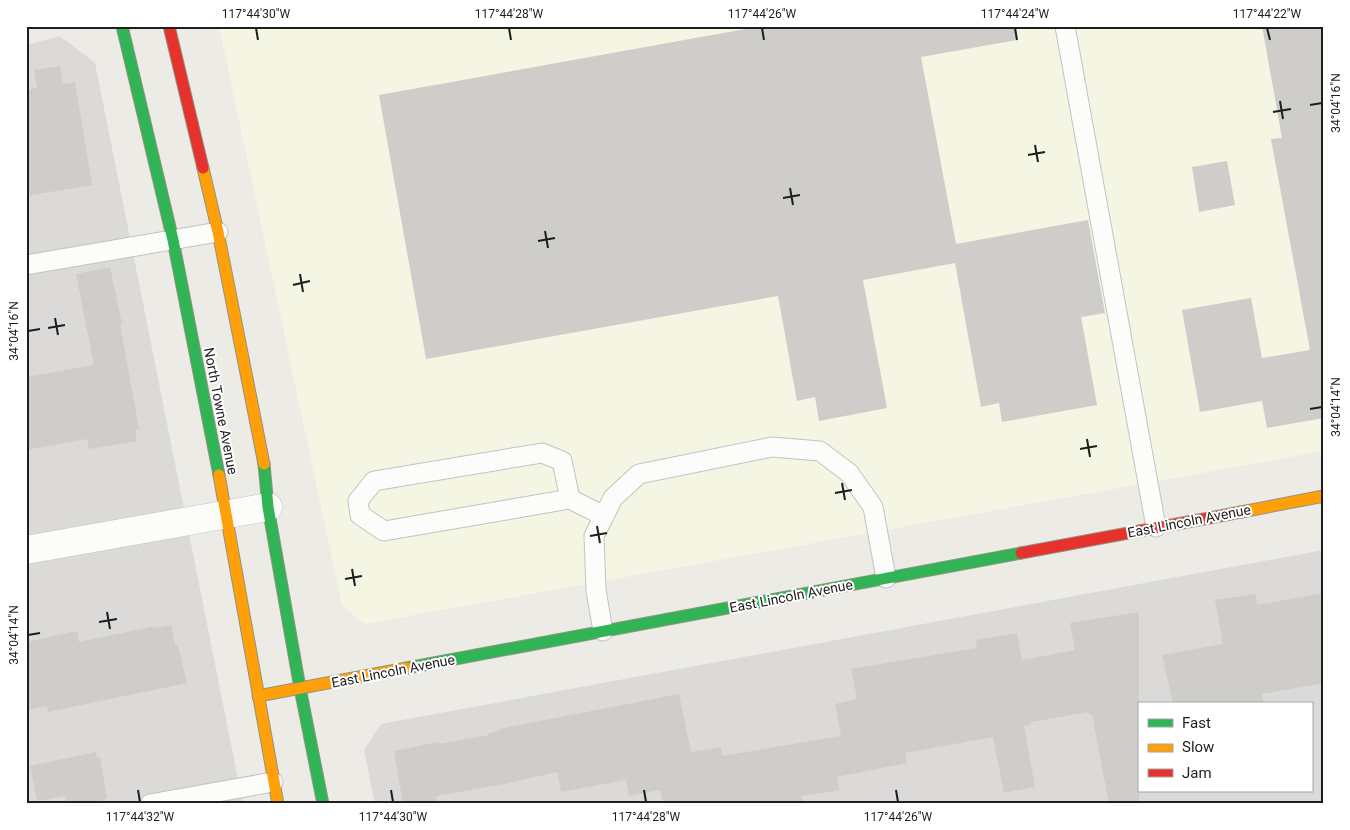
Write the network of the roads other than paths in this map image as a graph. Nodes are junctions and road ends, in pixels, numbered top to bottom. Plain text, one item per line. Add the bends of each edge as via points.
1 (122, 26) edge
2 (169, 26) edge
3 (1065, 26) edge
4 (218, 232) junction
5 (173, 240) junction
6 (26, 265) edge
7 (1324, 496) edge
8 (570, 499) junction
9 (268, 507) junction
10 (225, 515) junction
11 (604, 516) junction
12 (1156, 527) junction
13 (26, 550) edge
14 (886, 578) junction
15 (603, 631) junction
16 (300, 688) junction
17 (258, 696) junction
18 (274, 782) junction
19 (150, 804) edge
20 (278, 804) edge
21 (323, 804) edge

1 - 5 main road, North Towne Avenue
2 - 4 main road
3 - 12 lane
4 - 5 lane
4 - 9 main road via 263,458
5 - 6 lane
5 - 10 main road, North Towne Avenue
7 - 12 main road, East Lincoln Avenue
8 - 8 lane via 384,531 360,516 358,501 374,481 542,453 562,461
8 - 11 lane
9 - 10 street
9 - 16 main road
10 - 13 street
10 - 17 main road, North Towne Avenue
11 - 14 lane via 614,498 639,474 772,447 820,451 849,473 873,507
11 - 15 lane via 594,536 596,590
12 - 14 main road, East Lincoln Avenue
14 - 15 main road, East Lincoln Avenue
15 - 16 main road, East Lincoln Avenue
16 - 17 main road, East Lincoln Avenue
16 - 21 main road
17 - 18 main road, North Towne Avenue
18 - 19 lane
18 - 20 main road, North Towne Avenue

